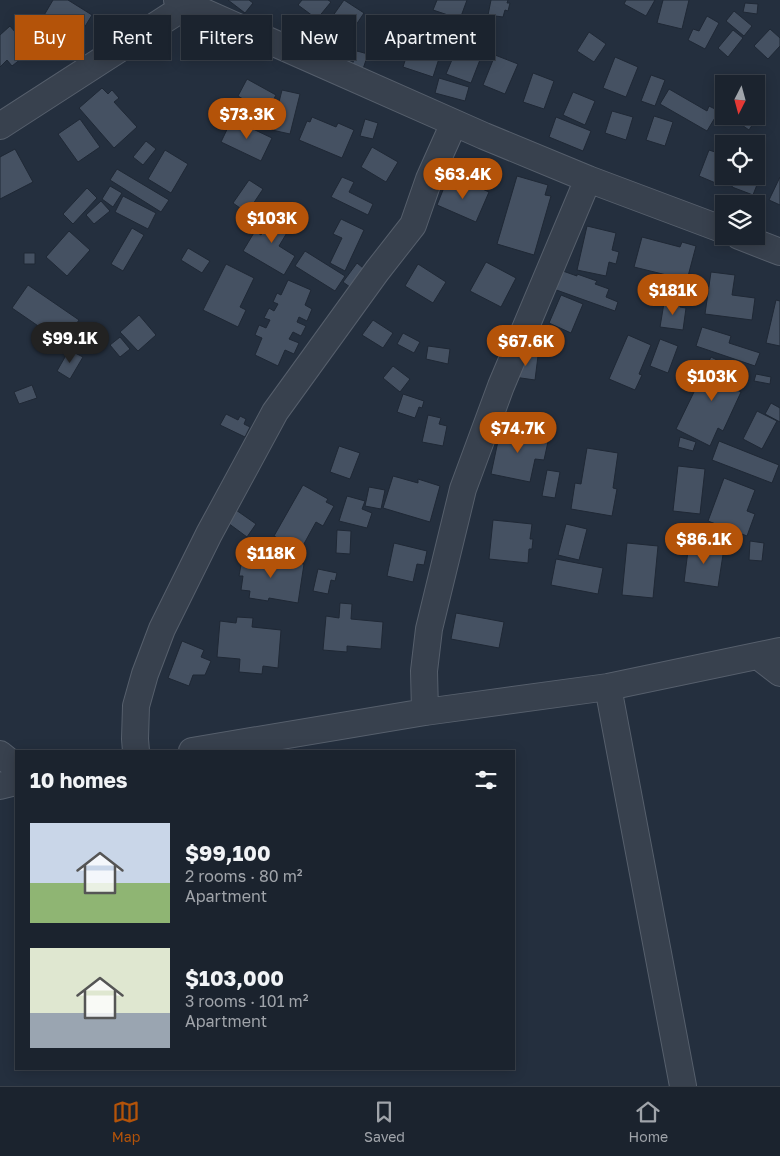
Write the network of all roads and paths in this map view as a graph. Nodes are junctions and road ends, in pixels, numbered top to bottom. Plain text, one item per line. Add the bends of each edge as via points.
1 (186, 2) edge
2 (454, 123) junction
3 (0, 126) edge
4 (588, 179) junction
5 (715, 227) edge
6 (762, 245) edge
7 (780, 252) edge
8 (769, 653) edge
9 (780, 673) edge
10 (608, 687) junction
11 (425, 712) junction
12 (136, 750) edge
13 (198, 750) edge
14 (0, 754) edge
15 (15, 766) edge
16 (15, 782) edge
17 (0, 786) edge
18 (683, 1086) edge

1 - 2 street
1 - 3 street
2 - 4 street
2 - 12 street via 413,225 275,412 209,534 162,629 146,674 136,706
4 - 5 street
4 - 11 street via 501,386 463,489 429,629 424,671
6 - 7 street
8 - 9 street
8 - 10 street
10 - 11 street
10 - 18 street
11 - 13 street
14 - 15 street
16 - 17 street

